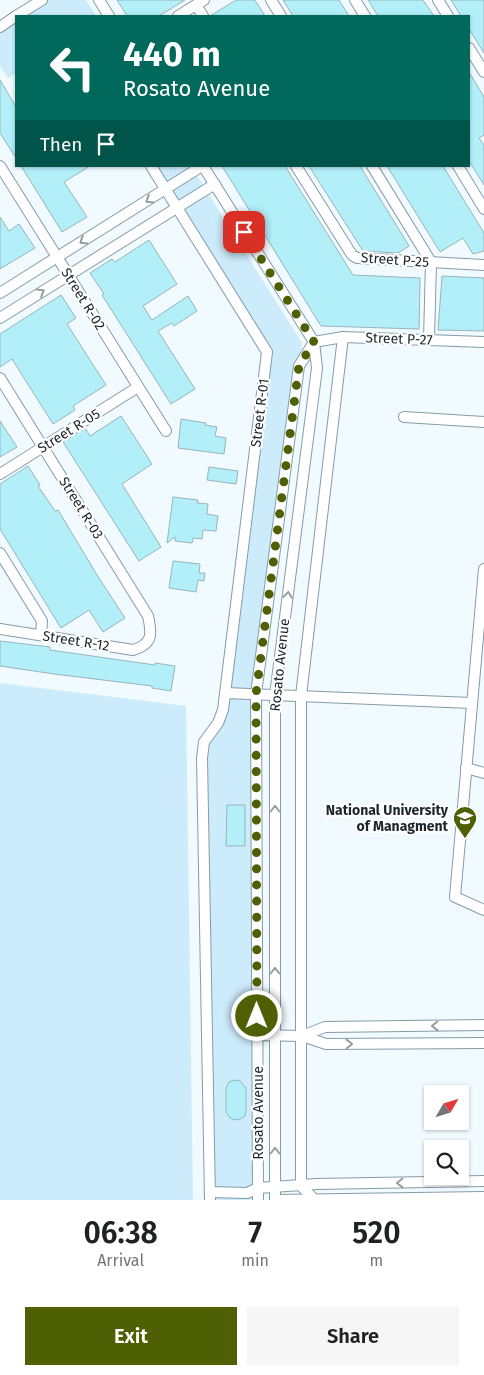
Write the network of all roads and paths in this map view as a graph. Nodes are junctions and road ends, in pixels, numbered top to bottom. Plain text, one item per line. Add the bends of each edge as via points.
1 (42, 0) edge
2 (99, 0) edge
3 (271, 0) edge
4 (354, 0) edge
5 (438, 0) edge
6 (200, 3) edge
7 (18, 15) edge
8 (108, 15) edge
9 (180, 15) edge
10 (280, 15) edge
11 (364, 15) edge
12 (447, 15) edge
13 (15, 17) edge
14 (0, 26) edge
15 (470, 50) edge
16 (484, 72) edge
17 (0, 166) edge
18 (151, 167) edge
19 (201, 167) edge
20 (204, 167) edge
21 (297, 167) edge
22 (373, 167) edge
23 (459, 167) edge
24 (215, 184) junction
25 (165, 190) junction
26 (176, 208) junction
27 (484, 209) edge
28 (57, 257) junction
29 (431, 262) junction
30 (484, 265) edge
31 (68, 275) junction
32 (0, 293) edge
33 (0, 318) edge
34 (344, 337) junction
35 (429, 340) junction
36 (314, 342) junction
37 (484, 342) edge
38 (0, 378) edge
39 (138, 387) junction
40 (404, 417) dead end
41 (484, 422) edge
42 (166, 431) dead end
43 (43, 447) junction
44 (0, 474) edge
45 (0, 553) edge
46 (484, 569) edge
47 (0, 628) edge
48 (41, 635) junction
49 (148, 642) joint
50 (225, 692) junction
51 (256, 694) junction
52 (275, 695) junction
53 (301, 696) junction
54 (472, 704) junction
55 (466, 768) junction
56 (484, 772) edge
57 (484, 910) edge
58 (484, 1026) edge
59 (257, 1036) junction
60 (275, 1036) junction
61 (302, 1036) junction
62 (484, 1043) edge
63 (484, 1181) edge
64 (274, 1186) junction
65 (301, 1186) junction
66 (258, 1188) junction
67 (247, 1193) junction
68 (210, 1196) edge
69 (484, 1197) edge
70 (315, 1199) edge
71 (258, 1200) edge
72 (275, 1200) edge

1 - 7 street
2 - 8 street
3 - 10 street
4 - 11 street
5 - 12 street
6 - 9 street
13 - 14 street
15 - 16 street
17 - 28 street, Street R-02
18 - 25 street, Street R-01
19 - 25 street
20 - 24 street, Rosato Avenue
21 - 29 street, Street P-25 via 352,255 363,259
22 - 29 street
23 - 27 street
24 - 26 street
24 - 36 street, Rosato Avenue
25 - 26 street, Street R-01
25 -> 28 street
26 - 31 street
26 - 50 street, Street R-01 via 267,352
28 - 31 street, Street R-02
28 - 32 street
29 - 30 street, Street P-25
29 - 35 street
33 -> 31 street
31 - 39 street, Street R-02
34 - 35 street, Street P-27
34 - 36 street, Street P-27
34 - 53 street
35 - 37 street, Street P-27
36 - 51 street, Rosato Avenue via 299,366
52 -> 36 street, Rosato Avenue via 317,368
38 - 43 street, Street R-03
39 - 42 street, Street R-02
39 - 43 street, Street R-05
40 - 41 street
43 - 44 street, Street R-05
43 - 49 street, Street R-03 via 148,616 151,630
45 - 48 street via 42,621
46 - 54 street
47 - 48 street, Street R-12
48 - 49 street, Street R-12 via 133,650
50 - 51 street
50 - 68 street, Street R-01 via 224,710 204,742 202,758
51 - 52 street
51 - 59 street, Rosato Avenue
52 - 53 street
60 -> 52 street, Rosato Avenue
53 - 54 street
53 - 61 street
54 - 55 street
55 - 56 street
55 - 57 street via 455,897
58 -> 61 street via 325,1027
59 - 60 street
59 - 66 street, Rosato Avenue
60 - 61 street
64 -> 60 street, Rosato Avenue
61 -> 62 street via 326,1044
61 - 65 street
63 -> 65 street
64 - 65 street
64 - 66 street
64 - 72 street, Rosato Avenue
65 - 70 street
66 - 67 street
66 - 71 street, Rosato Avenue
67 - 68 street
67 - 71 street
69 - 70 street
70 - 72 street

